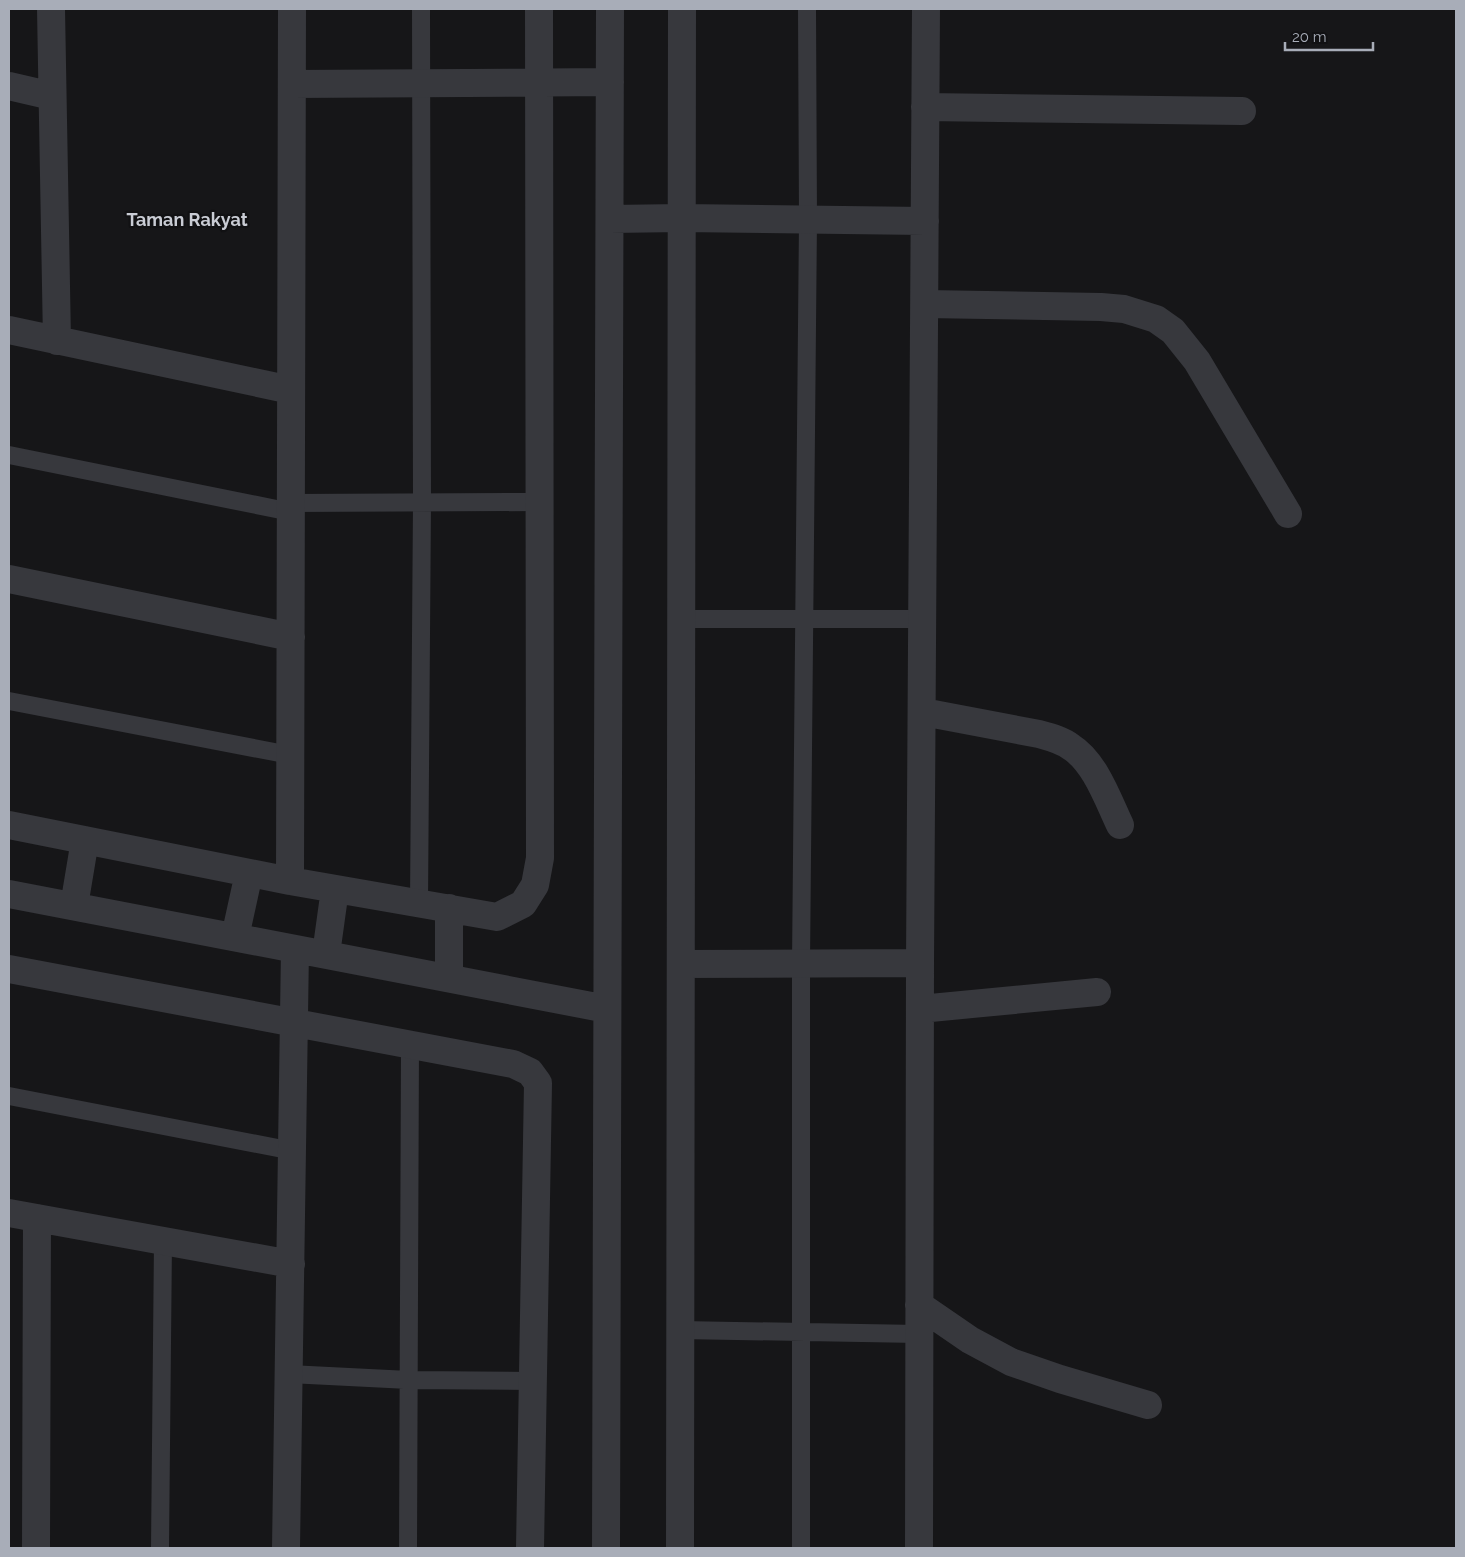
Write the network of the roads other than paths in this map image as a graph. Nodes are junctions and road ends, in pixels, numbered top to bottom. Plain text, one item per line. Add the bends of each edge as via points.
1 (51, 9) edge
2 (292, 9) edge
3 (420, 9) edge
4 (539, 9) edge
5 (610, 9) edge
6 (682, 9) edge
7 (807, 9) edge
8 (926, 9) edge
9 (539, 82) junction
10 (610, 82) junction
11 (421, 83) junction
12 (292, 84) junction
13 (9, 86) edge
14 (52, 96) junction
15 (925, 107) junction
16 (1242, 111) dead end
17 (610, 218) junction
18 (682, 218) junction
19 (808, 220) junction
20 (925, 221) junction
21 (925, 304) junction
22 (9, 330) edge
23 (57, 341) junction
24 (291, 390) junction
25 (9, 455) edge
26 (422, 502) junction
27 (539, 502) junction
28 (291, 507) junction
29 (1288, 514) dead end
30 (9, 579) edge
31 (681, 619) junction
32 (804, 619) junction
33 (923, 619) junction
34 (291, 637) junction
35 (9, 701) edge
36 (923, 712) junction
37 (290, 755) junction
38 (9, 825) edge
39 (1120, 825) dead end
40 (85, 840) junction
41 (249, 873) junction
42 (290, 881) junction
43 (335, 889) junction
44 (9, 894) edge
45 (419, 903) junction
46 (74, 906) junction
47 (449, 908) junction
48 (235, 937) junction
49 (296, 949) junction
50 (326, 954) junction
51 (801, 963) junction
52 (920, 963) junction
53 (680, 964) junction
54 (9, 970) edge
55 (449, 978) junction
56 (1097, 992) dead end
57 (607, 1009) junction
58 (920, 1009) junction
59 (295, 1023) junction
60 (410, 1045) junction
61 (9, 1096) edge
62 (293, 1151) junction
63 (9, 1213) edge
64 (37, 1218) junction
65 (163, 1241) junction
66 (291, 1264) junction
67 (919, 1305) junction
68 (680, 1330) junction
69 (800, 1332) junction
70 (919, 1334) junction
71 (289, 1374) junction
72 (409, 1380) junction
73 (533, 1381) junction
74 (1148, 1405) dead end
75 (36, 1548) edge
76 (160, 1548) edge
77 (286, 1548) edge
78 (408, 1548) edge
79 (530, 1548) edge
80 (606, 1548) edge
81 (680, 1548) edge
82 (801, 1548) edge
83 (919, 1548) edge

1 - 14 street
2 - 12 street
3 - 11 lane
4 - 9 street
5 - 10 street
6 - 18 street
7 - 19 lane
8 - 15 street
9 - 10 street
9 - 11 street
9 - 27 street
10 - 17 street
11 - 12 street
11 - 26 lane
12 - 24 street
13 - 14 street
14 - 23 street
15 - 16 street
15 - 20 street
17 - 18 street
17 - 57 street
18 - 19 street
18 - 31 street
19 - 20 street
19 - 32 lane
20 - 21 street
21 - 29 street via 1101,307 1124,309 1156,319 1173,331 1197,361
21 - 33 street
22 - 23 street
23 - 24 street
24 - 28 street
25 - 28 lane
26 - 27 lane
26 - 28 lane
26 - 45 lane
27 - 47 street via 540,858 534,885 523,904 497,917
28 - 34 street
30 - 34 street
31 - 32 lane
31 - 53 street
32 - 33 lane
32 - 51 lane
33 - 36 street
34 - 37 street
35 - 37 lane
36 - 39 street via 1039,734 1072,747 1097,776
36 - 52 street
37 - 42 street
38 - 40 street
40 - 41 street
40 - 46 street
41 - 42 street
41 - 48 street
42 - 43 street
43 - 45 street
43 - 50 street
44 - 46 street
45 - 47 street
46 - 48 street
47 - 55 street
48 - 49 street
49 - 50 street
49 - 59 street
50 - 55 street
51 - 52 street
51 - 53 street
51 - 69 lane
52 - 58 street
53 - 68 street
54 - 59 street
55 - 57 street
56 - 58 street
57 - 80 street
58 - 67 street
59 - 60 street
59 - 62 street
60 - 72 lane
60 - 73 street via 512,1064 530,1072 538,1083
61 - 62 lane
62 - 66 street
63 - 64 street
64 - 65 street
64 - 75 street
65 - 66 street
65 - 76 lane
66 - 71 street
67 - 70 street
67 - 74 street via 970,1340 1011,1362
68 - 69 lane
68 - 81 street
69 - 70 lane
69 - 82 lane
70 - 83 street
71 - 72 lane
71 - 77 street
72 - 73 lane
72 - 78 lane
73 - 79 street

